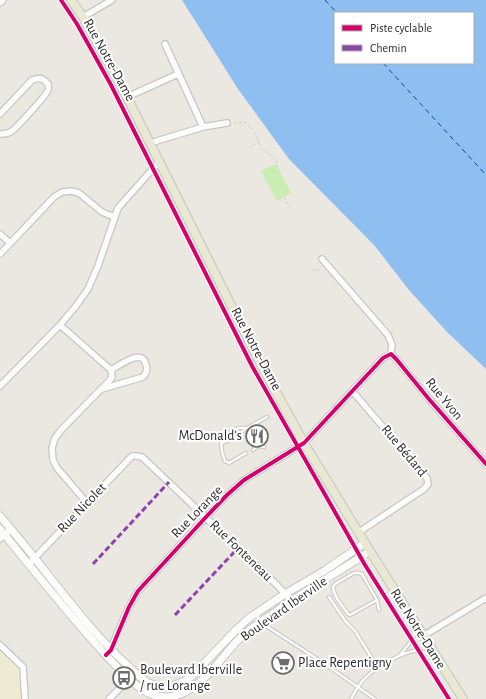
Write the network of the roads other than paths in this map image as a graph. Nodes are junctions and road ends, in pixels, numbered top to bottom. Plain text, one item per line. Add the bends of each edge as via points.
1 (3, 0) edge
2 (71, 0) edge
3 (110, 0) edge
4 (0, 3) edge
5 (83, 17) junction
6 (165, 44) dead end
7 (178, 74) junction
8 (127, 97) junction
9 (0, 114) edge
10 (227, 123) road end
11 (203, 127) junction
12 (0, 134) edge
13 (150, 143) junction
14 (160, 162) junction
15 (114, 217) junction
16 (0, 234) edge
17 (10, 243) junction
18 (0, 254) edge
19 (322, 259) dead end
20 (60, 325) junction
21 (391, 354) junction
22 (111, 370) junction
23 (0, 386) edge
24 (102, 389) junction
25 (353, 392) junction
26 (267, 417) dead end
27 (247, 428) junction
28 (221, 443) junction
29 (304, 443) junction
30 (264, 447) dead end
31 (252, 450) dead end
32 (246, 453) dead end
33 (136, 456) joint
34 (486, 464) edge
35 (87, 503) junction
36 (0, 516) edge
37 (206, 517) junction
38 (11, 529) junction
39 (359, 532) junction
40 (2, 534) edge
41 (365, 543) junction
42 (370, 551) junction
43 (35, 558) junction
44 (29, 564) junction
45 (285, 594) junction
46 (329, 597) dead end
47 (337, 597) junction
48 (486, 598) edge
49 (331, 600) junction
50 (378, 600) junction
51 (291, 601) junction
52 (379, 610) dead end
53 (256, 614) junction
54 (410, 615) junction
55 (260, 622) junction
56 (423, 636) junction
57 (0, 645) edge
58 (108, 653) junction
59 (400, 656) junction
60 (440, 662) junction
61 (378, 668) junction
62 (136, 673) junction
63 (129, 678) junction
64 (169, 687) junction
65 (358, 687) junction
66 (172, 698) edge
67 (25, 699) edge
68 (109, 699) edge
69 (350, 699) edge
70 (375, 699) edge
71 (463, 699) edge

1 - 4 street
2 - 5 main road, Rue Notre-Dame
3 - 5 street
5 - 8 main road, Rue Notre-Dame
6 - 7 street
7 - 8 street
7 - 11 street
8 - 13 main road, Rue Notre-Dame
9 - 12 street via 32,80 41,78 48,84 44,97 12,131
10 - 11 street
11 - 13 street
13 - 14 main road, Rue Notre-Dame
14 - 15 street via 118,208
14 - 29 main road, Rue Notre-Dame via 259,361
15 - 17 street via 102,212 79,193 62,192 54,197
15 - 20 street via 88,289
16 - 17 street
17 - 18 street
19 - 21 street via 388,335 392,345
20 - 22 street
20 - 23 street
21 - 25 street, Rue Lorange via 383,358
21 - 34 street, Rue Yvon
22 - 24 street via 112,377
22 - 24 street via 129,359 139,357 146,362 147,369 143,377
24 - 35 street via 62,429 55,438 52,448 57,468
25 - 29 street, Rue Lorange
25 - 39 street, Rue Bédard via 428,478 428,484 424,489
26 - 27 lane
27 - 28 lane via 232,440
27 - 28 lane via 238,428 227,434
28 - 32 lane via 225,461 229,463
29 - 37 street, Rue Lorange via 244,480
29 - 39 main road, Rue Notre-Dame
30 - 31 lane via 258,446
33 - 35 street, Rue Nicolet via 132,456
33 - 37 street, Rue Fonteneau via 142,457
35 - 43 street, Rue Nicolet
36 - 38 street, Boulevard Iberville
37 - 45 street, Rue Fonteneau
37 - 58 street, Rue Lorange via 138,591
38 - 40 street
38 - 43 street, Boulevard Iberville
39 - 41 main road, Rue Notre-Dame
40 - 44 street, Boulevard Iberville
41 - 42 main road, Rue Notre-Dame
41 - 45 street, Boulevard Iberville
42 - 51 street, Boulevard Iberville
42 - 54 main road, Rue Notre-Dame
43 - 44 street, Rue Nicolet
43 - 58 street, Boulevard Iberville
44 - 58 street, Boulevard Iberville via 62,605
45 - 51 street, Rue Fonteneau
45 - 53 street, Boulevard Iberville
46 - 49 lane
47 - 49 lane
47 - 50 lane via 350,615
47 - 50 lane via 333,587 356,573 362,574
48 - 56 street
49 - 61 lane via 355,631
50 - 52 lane
51 - 55 street, Boulevard Iberville
53 - 55 lane
53 - 64 street, Boulevard Iberville via 236,630 191,677
54 - 56 main road, Rue Notre-Dame
54 - 59 lane via 413,640
55 - 65 lane
55 - 66 street, Boulevard Iberville via 237,641 203,679 190,690
56 - 60 main road, Rue Notre-Dame
57 - 67 street via 22,667
58 - 62 street, Boulevard Iberville
58 - 63 street, Boulevard Iberville
59 - 60 lane via 419,651
59 - 61 lane
60 - 71 main road, Rue Notre-Dame
61 - 65 lane
62 - 63 street
62 - 64 street, Boulevard Iberville via 151,684
63 - 66 street, Boulevard Iberville via 141,689 153,695
63 - 68 street
64 - 66 street
65 - 69 lane
65 - 70 lane

